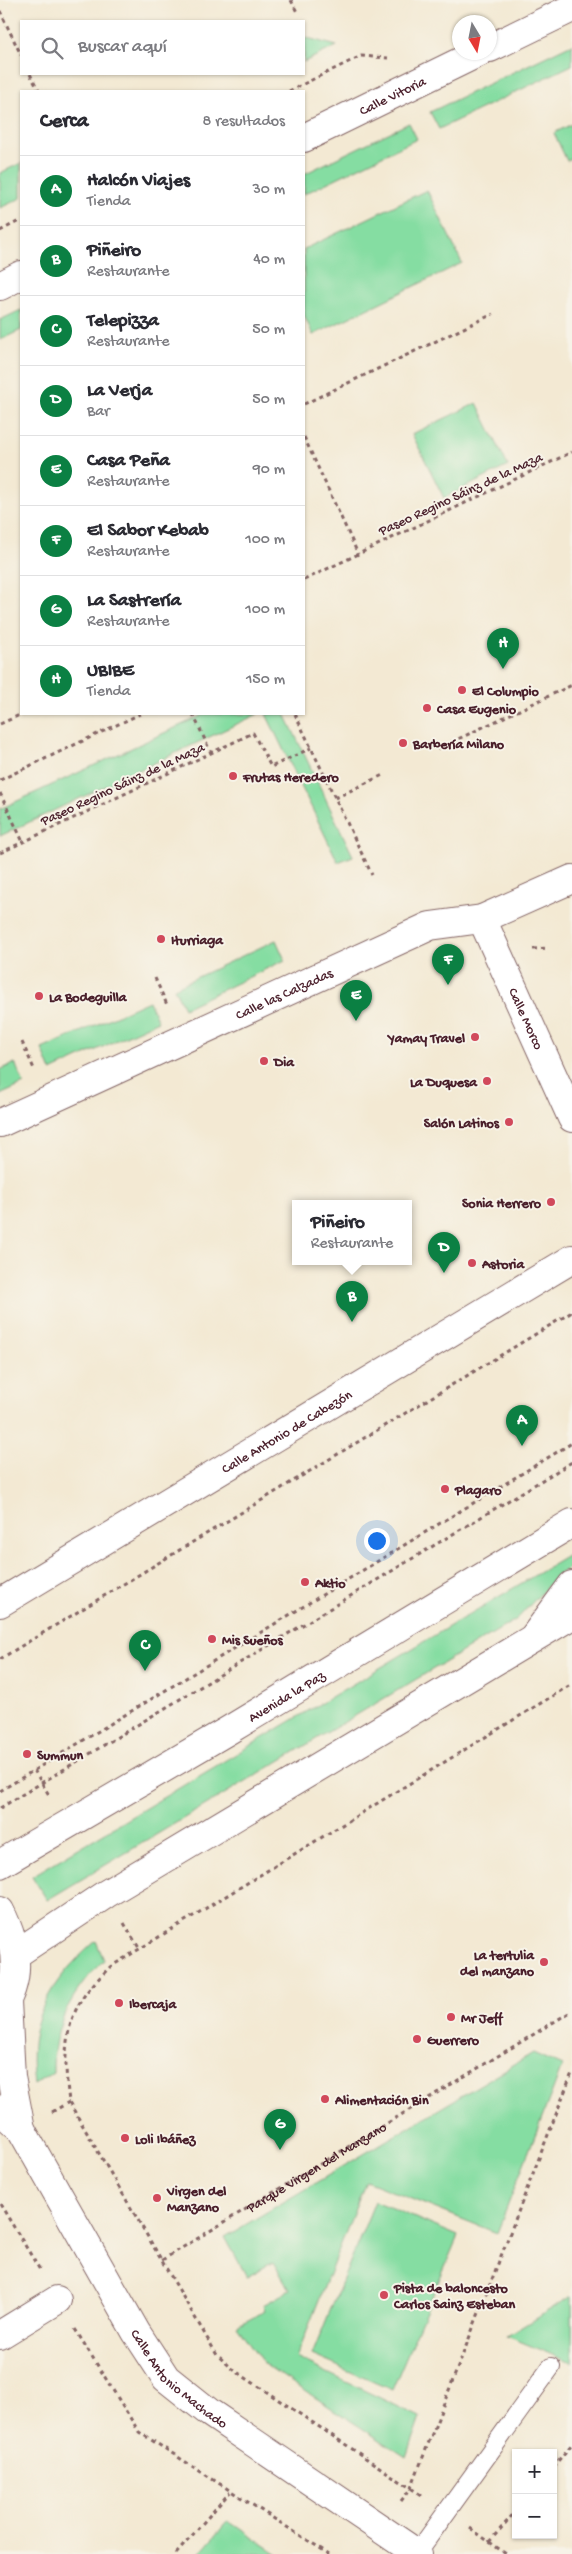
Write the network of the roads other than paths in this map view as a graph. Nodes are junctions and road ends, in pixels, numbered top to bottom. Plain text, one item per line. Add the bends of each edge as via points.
1 (572, 8) edge
2 (497, 45) edge
3 (464, 60) edge
4 (305, 138) edge
5 (20, 276) edge
6 (0, 286) edge
7 (572, 879) edge
8 (482, 919) junction
9 (572, 1118) edge
10 (0, 1123) edge
11 (572, 1259) edge
12 (572, 1523) edge
13 (572, 1584) edge
14 (0, 1603) edge
15 (572, 1615) edge
16 (533, 1638) junction
17 (0, 1864) edge
18 (0, 1912) edge
19 (16, 1954) junction
20 (3, 2006) edge
21 (0, 2110) edge
22 (21, 2129) junction
23 (58, 2300) road end
24 (0, 2335) edge
25 (551, 2367) dead end
26 (418, 2554) edge

1 - 2 main road
3 - 4 main road, Calle Vitoria
5 - 6 main road
7 - 8 main road, Calle las Calzadas
8 - 9 main road, Calle Morco
8 - 10 main road, Calle las Calzadas via 430,926
11 - 14 main road, Calle Antonio de Cabezón
12 - 17 main road, Avenida la Paz
13 - 16 main road
15 - 16 main road
16 - 19 main road via 106,1894
18 - 19 main road, Calle Antonio Machado via 11,1932
19 - 20 main road, Calle Antonio Machado via 16,1971
20 - 22 main road, Calle Antonio Machado
21 - 22 main road, Calle Antonio Machado
22 - 26 main road, Calle Antonio Machado via 136,2332 166,2378 210,2413
23 - 24 main road
25 - 26 lane

